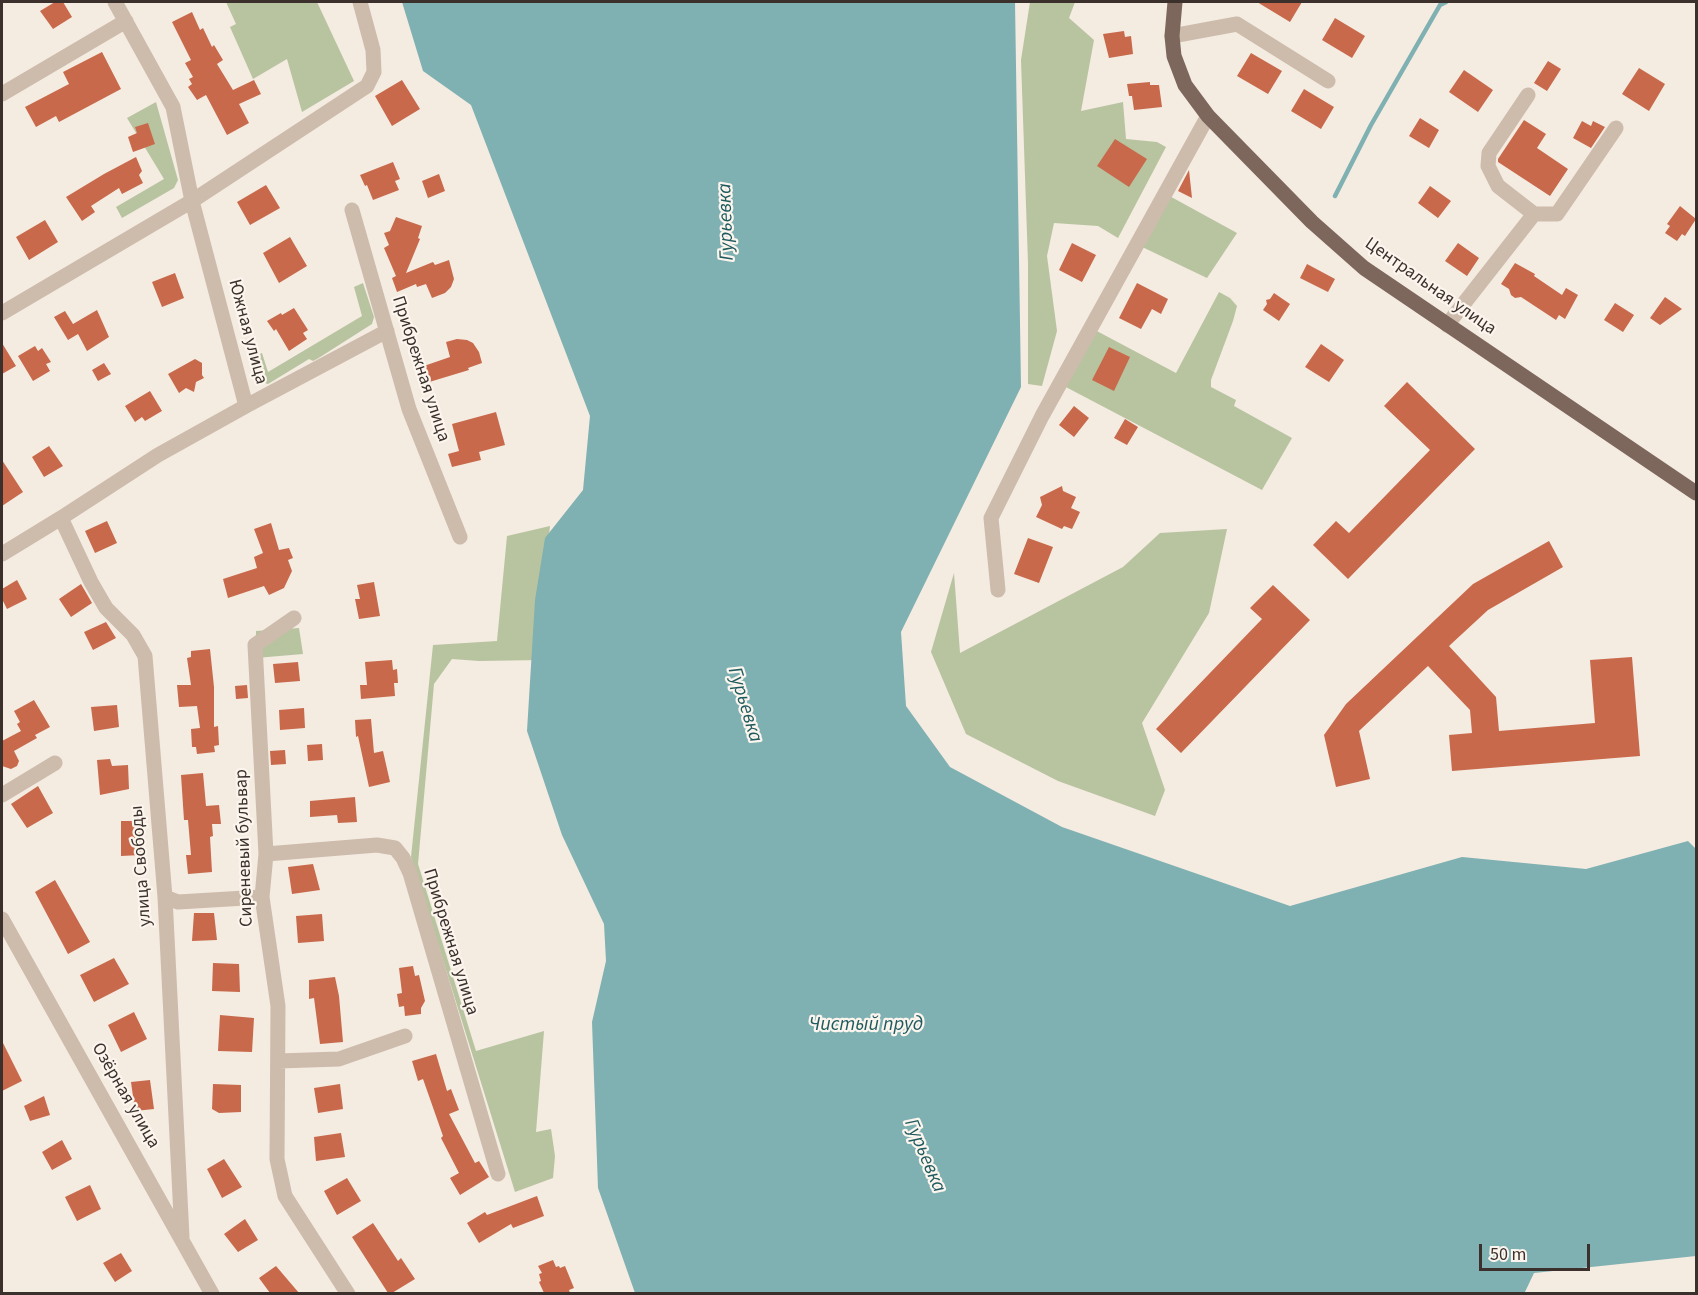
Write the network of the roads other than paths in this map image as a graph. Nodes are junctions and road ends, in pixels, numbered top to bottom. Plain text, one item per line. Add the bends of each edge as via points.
1 (115, 2) edge
2 (360, 2) edge
3 (1175, 2) edge
4 (126, 21) junction
5 (1172, 36) junction
6 (1328, 81) dead end
7 (2, 94) edge
8 (1528, 95) dead end
9 (1208, 116) junction
10 (1616, 129) dead end
11 (192, 201) junction
12 (352, 210) dead end
13 (1534, 214) junction
14 (2, 313) edge
15 (1448, 325) junction
16 (387, 331) junction
17 (246, 406) junction
18 (1696, 492) edge
19 (61, 519) junction
20 (460, 537) dead end
21 (2, 554) edge
22 (998, 590) dead end
23 (294, 618) dead end
24 (55, 763) dead end
25 (2, 795) edge
26 (266, 854) junction
27 (165, 897) junction
28 (262, 897) junction
29 (2, 919) edge
30 (405, 1036) dead end
31 (278, 1061) junction
32 (498, 1174) dead end
33 (182, 1237) junction
34 (212, 1293) edge
35 (348, 1293) edge

1 - 4 street, Южная улица
2 - 11 street via 373,50 374,72 367,86
3 - 5 main road, Центральная улица
4 - 7 street
4 - 11 street, Южная улица via 173,107
5 - 6 street via 1237,24
5 - 9 main road, Центральная улица via 1174,56 1185,85
8 - 13 street via 1489,153 1488,166 1498,186
9 - 15 main road, Центральная улица via 1312,222 1364,268
9 - 22 street via 1042,416 991,518
10 - 13 street via 1557,214
11 - 14 street
11 - 17 street, Южная улица
12 - 16 street, Прибрежная улица
13 - 15 street
15 - 18 main road, Центральная улица
16 - 17 street
16 - 20 street, Прибрежная улица via 409,409
17 - 19 street, Южная улица via 158,455
19 - 21 street, Южная улица
19 - 27 street, улица Свободы via 106,608 133,636 145,656
23 - 26 street, Сиреневый бульвар via 255,645
24 - 25 street
26 - 28 street, Сиреневый бульвар
26 - 32 street, Прибрежная улица via 377,845 395,848 403,858
27 - 28 street via 178,903
27 - 33 street, улица Свободы
28 - 31 street, Сиреневый бульвар via 278,1006
29 - 33 street, Озёрная улица
30 - 31 street via 339,1059
31 - 35 street, Сиреневый бульвар via 277,1159 285,1196
33 - 34 street, Озёрная улица

